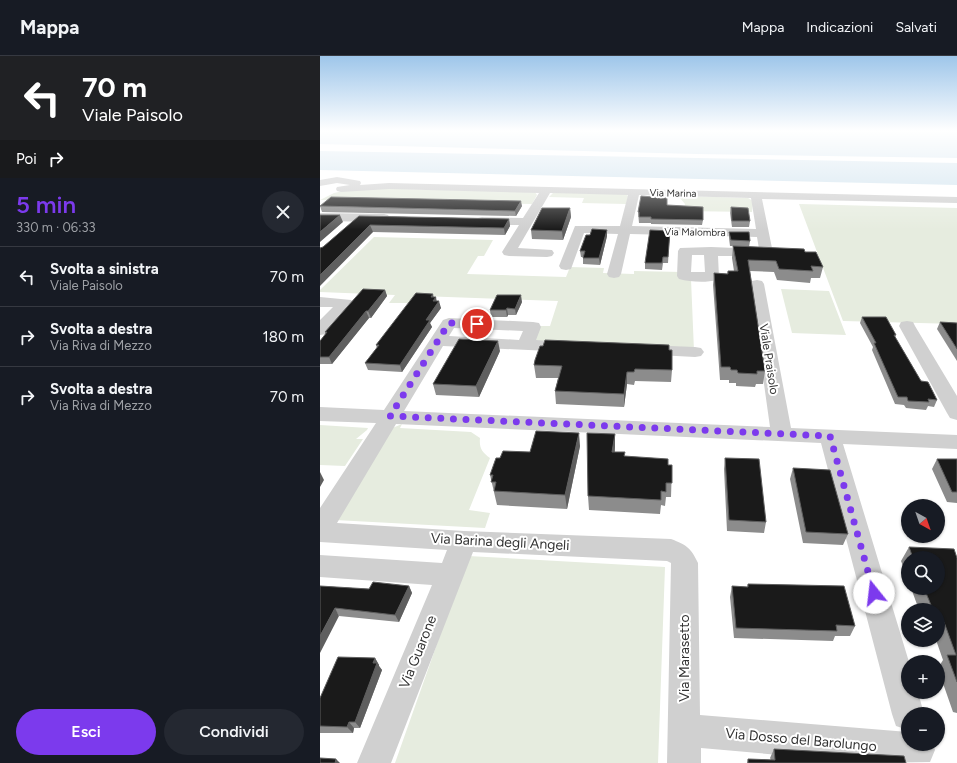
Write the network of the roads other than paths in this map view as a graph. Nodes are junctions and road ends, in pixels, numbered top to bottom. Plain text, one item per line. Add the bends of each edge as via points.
1 (322, 182) edge
2 (334, 189) edge
3 (546, 190) junction
4 (634, 192) junction
5 (756, 194) junction
6 (957, 200) edge
7 (320, 217) edge
8 (358, 218) junction
9 (396, 219) edge
10 (473, 220) edge
11 (527, 222) junction
12 (624, 230) junction
13 (342, 232) edge
14 (763, 233) junction
15 (711, 252) dead end
16 (547, 253) dead end
17 (566, 266) dead end
18 (614, 274) dead end
19 (757, 284) dead end
20 (320, 302) edge
21 (907, 326) dead end
22 (320, 330) edge
23 (585, 347) edge
24 (632, 349) edge
25 (695, 352) dead end
26 (957, 413) edge
27 (320, 414) edge
28 (390, 416) junction
29 (782, 434) junction
30 (830, 436) junction
31 (957, 442) edge
32 (320, 531) edge
33 (464, 541) junction
34 (680, 555) joint
35 (320, 566) edge
36 (449, 575) junction
37 (906, 707) edge
38 (684, 730) junction
39 (919, 752) edge
40 (374, 763) edge
41 (684, 763) edge

1 - 2 street, Via Marina via 337,180
2 - 3 street, Via Marina via 390,186
3 - 4 street, Via Marina
3 - 11 street
4 - 5 street, Via Marina
4 - 12 street
5 - 6 street, Via Marina
5 - 14 street
7 - 8 street
8 - 9 street
8 - 13 street
10 - 11 street
11 - 16 street via 509,252
12 - 14 street, Via Malombra
12 - 17 street, Via Malombra via 579,229
12 - 18 street
14 - 15 street via 766,253
19 - 29 street, Viale Praisolo
20 - 22 street via 346,303
21 - 26 street
23 - 28 street via 525,345 533,327 449,323
24 - 25 street
27 - 28 street
28 - 29 street
28 - 32 street
29 - 30 street
30 - 31 street
30 - 37 street
32 - 33 street, Via Barina degli Angeli
33 - 34 street, Via Barina degli Angeli via 671,550
33 - 36 street, Via Guarone
34 - 38 street, Via Marasetto via 685,563
35 - 36 street
36 - 40 street, Via Guarone
38 - 39 street, Via Dosso del Barolungo
38 - 41 street, Via Marasetto

